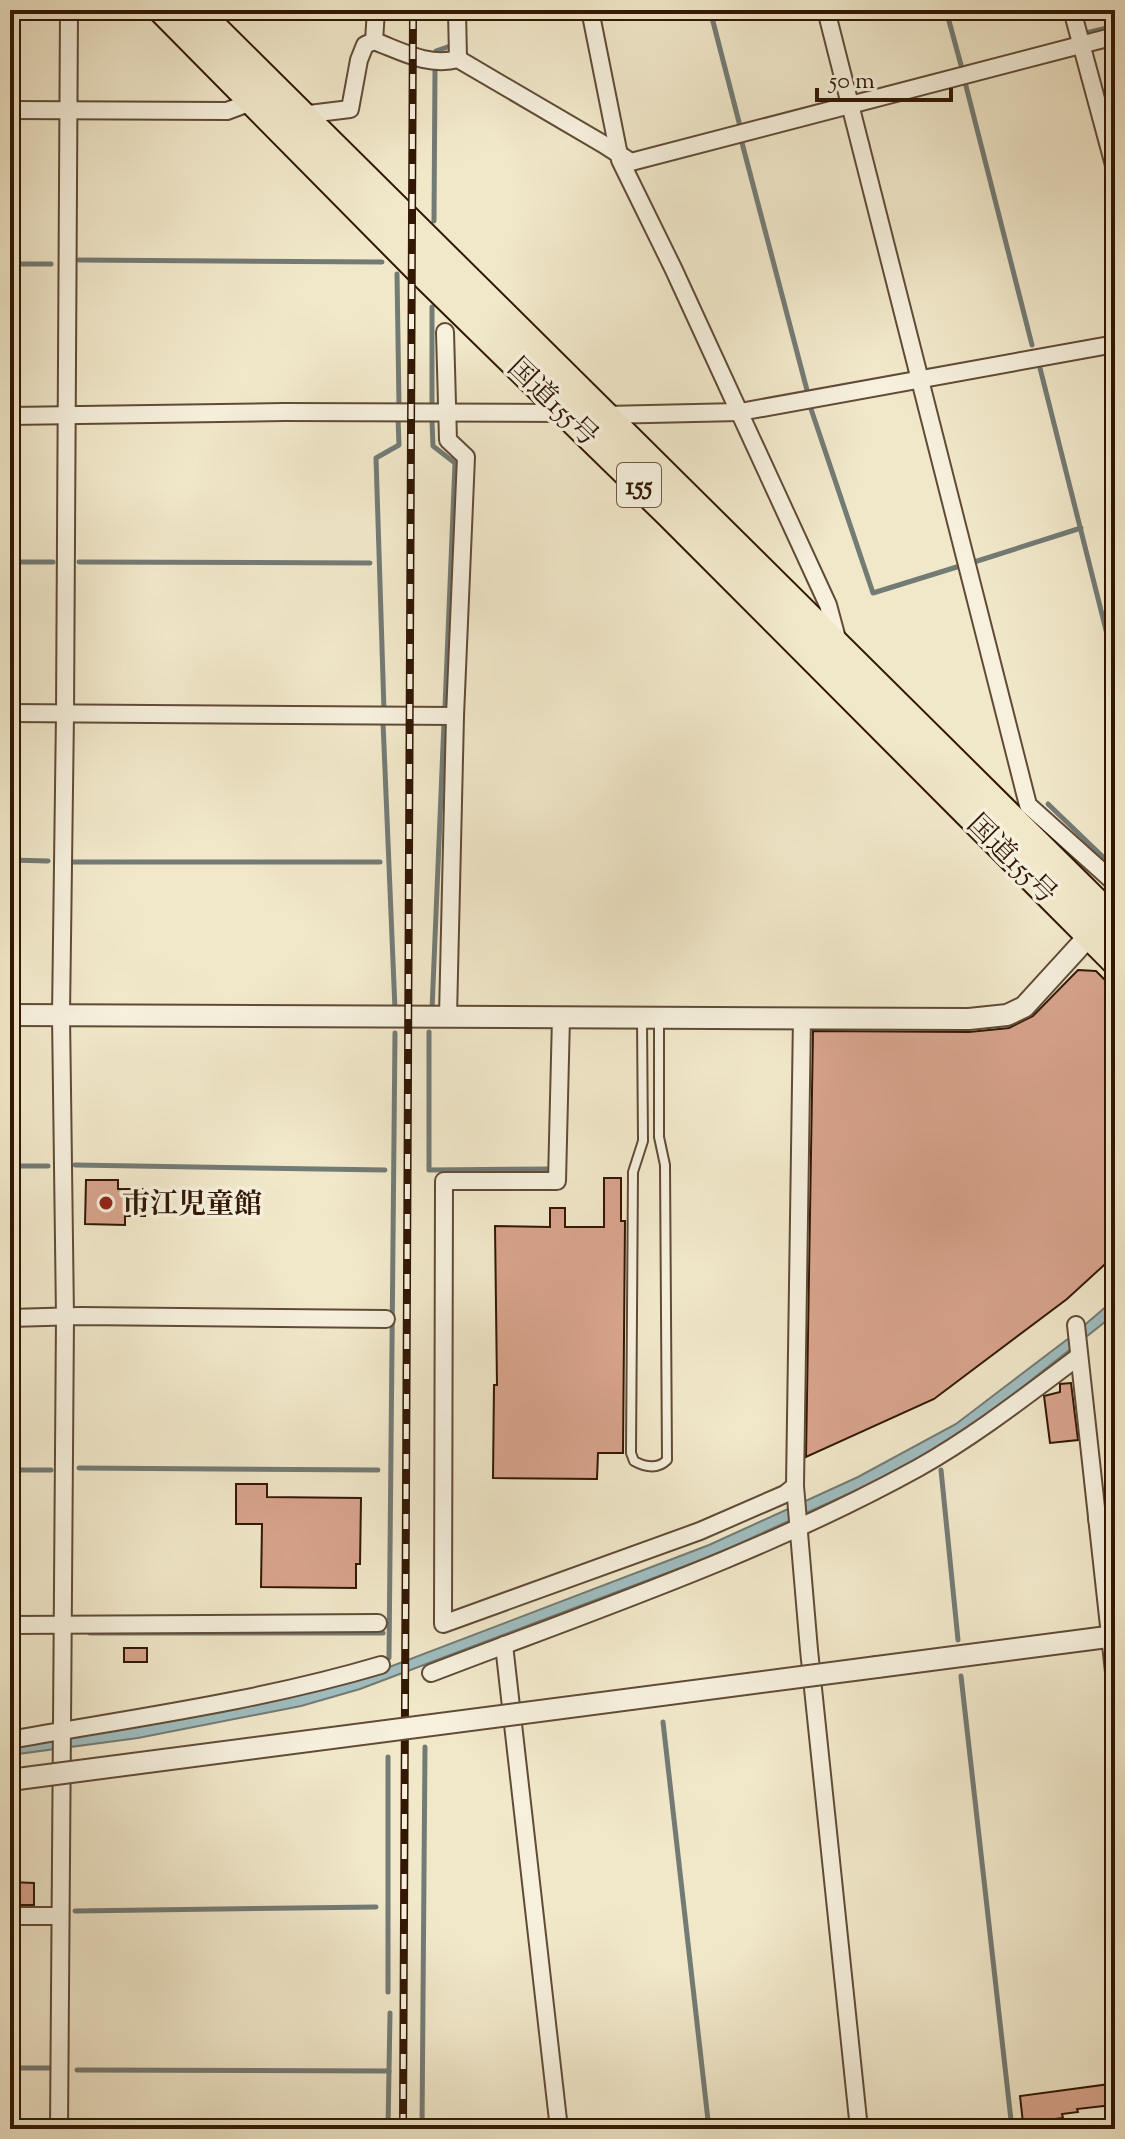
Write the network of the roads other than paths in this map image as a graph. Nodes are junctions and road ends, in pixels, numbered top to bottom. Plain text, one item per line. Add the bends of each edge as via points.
1 (69, 10) edge
2 (163, 10) edge
3 (195, 10) edge
4 (376, 10) edge
5 (457, 10) edge
6 (590, 10) edge
7 (826, 10) edge
8 (1072, 10) edge
9 (1115, 36) edge
10 (374, 41) junction
11 (1081, 45) junction
12 (458, 59) junction
13 (254, 101) junction
14 (851, 106) junction
15 (10, 110) edge
16 (66, 110) junction
17 (301, 115) junction
18 (619, 153) junction
19 (1115, 169) edge
20 (445, 332) dead end
21 (1115, 344) edge
22 (919, 379) junction
23 (446, 411) junction
24 (740, 412) junction
25 (566, 413) junction
26 (602, 415) junction
27 (10, 416) edge
28 (67, 417) junction
29 (839, 648) junction
30 (10, 713) edge
31 (65, 714) junction
32 (455, 716) junction
33 (1115, 883) edge
34 (1107, 920) edge
35 (1115, 960) edge
36 (10, 1015) edge
37 (61, 1015) junction
38 (448, 1016) junction
39 (561, 1017) junction
40 (650, 1017) junction
41 (802, 1017) junction
42 (65, 1317) junction
43 (10, 1318) edge
44 (386, 1319) dead end
45 (1076, 1327) dead end
46 (1078, 1353) junction
47 (795, 1486) junction
48 (1115, 1517) edge
49 (1097, 1519) junction
50 (798, 1526) junction
51 (378, 1623) dead end
52 (10, 1625) edge
53 (64, 1625) junction
54 (1112, 1636) edge
55 (504, 1645) junction
56 (381, 1665) dead end
57 (431, 1673) dead end
58 (1115, 1681) edge
59 (62, 1732) junction
60 (10, 1740) edge
61 (10, 1780) edge
62 (10, 1916) edge
63 (60, 1916) junction
64 (59, 2129) edge
65 (559, 2129) edge
66 (859, 2129) edge

1 - 16 street
2 - 13 highway, 国道155号 / 155
3 - 17 highway, 国道155号 / 155
4 - 10 street
5 - 12 street
6 - 18 street
7 - 14 street
8 - 11 street
9 - 11 street
10 - 12 street via 422,59
10 - 17 street via 365,45 359,60 350,109
11 - 14 street
11 - 19 street
12 - 18 street
13 - 16 street via 227,111
13 - 25 highway, 国道155号 / 155
14 - 18 street via 631,162
14 - 22 street
15 - 16 street
16 - 28 street
17 - 26 highway, 国道155号 / 155
18 - 24 street
20 - 23 street
21 - 22 street
22 - 24 street
22 - 33 street via 1028,805
23 - 25 street
23 - 28 street
23 - 32 street via 448,440 466,457
24 - 26 street
24 - 29 street via 828,605
25 - 34 highway, 国道155号 / 155
26 - 29 highway, 国道155号 / 155
27 - 28 street
28 - 31 street
29 - 34 highway, 国道155号 / 155
30 - 31 street
31 - 32 street
31 - 37 street
32 - 38 street
34 - 35 highway, 国道155号 / 155
34 - 41 street via 1024,1007 1007,1015
36 - 37 street
37 - 38 street
37 - 42 street
38 - 39 street
39 - 40 street
39 - 47 street via 557,1181 444,1181 443,1624 700,1531
40 - 40 lane via 665,1165 667,1460 643,1466 631,1453 633,1172 643,1141
40 - 41 street
41 - 47 street
42 - 43 street
42 - 44 street
42 - 53 street
45 - 46 street
46 - 49 street
46 - 50 street via 994,1420 920,1467
47 - 50 street
48 - 49 street
49 - 54 street
50 - 55 street via 735,1557
50 - 66 street
51 - 53 street
52 - 53 street
53 - 59 street
54 - 58 street
54 - 61 street, bridge
55 - 57 street
55 - 65 street
56 - 59 street via 240,1701
59 - 60 street
59 - 63 street
62 - 63 street
63 - 64 street

